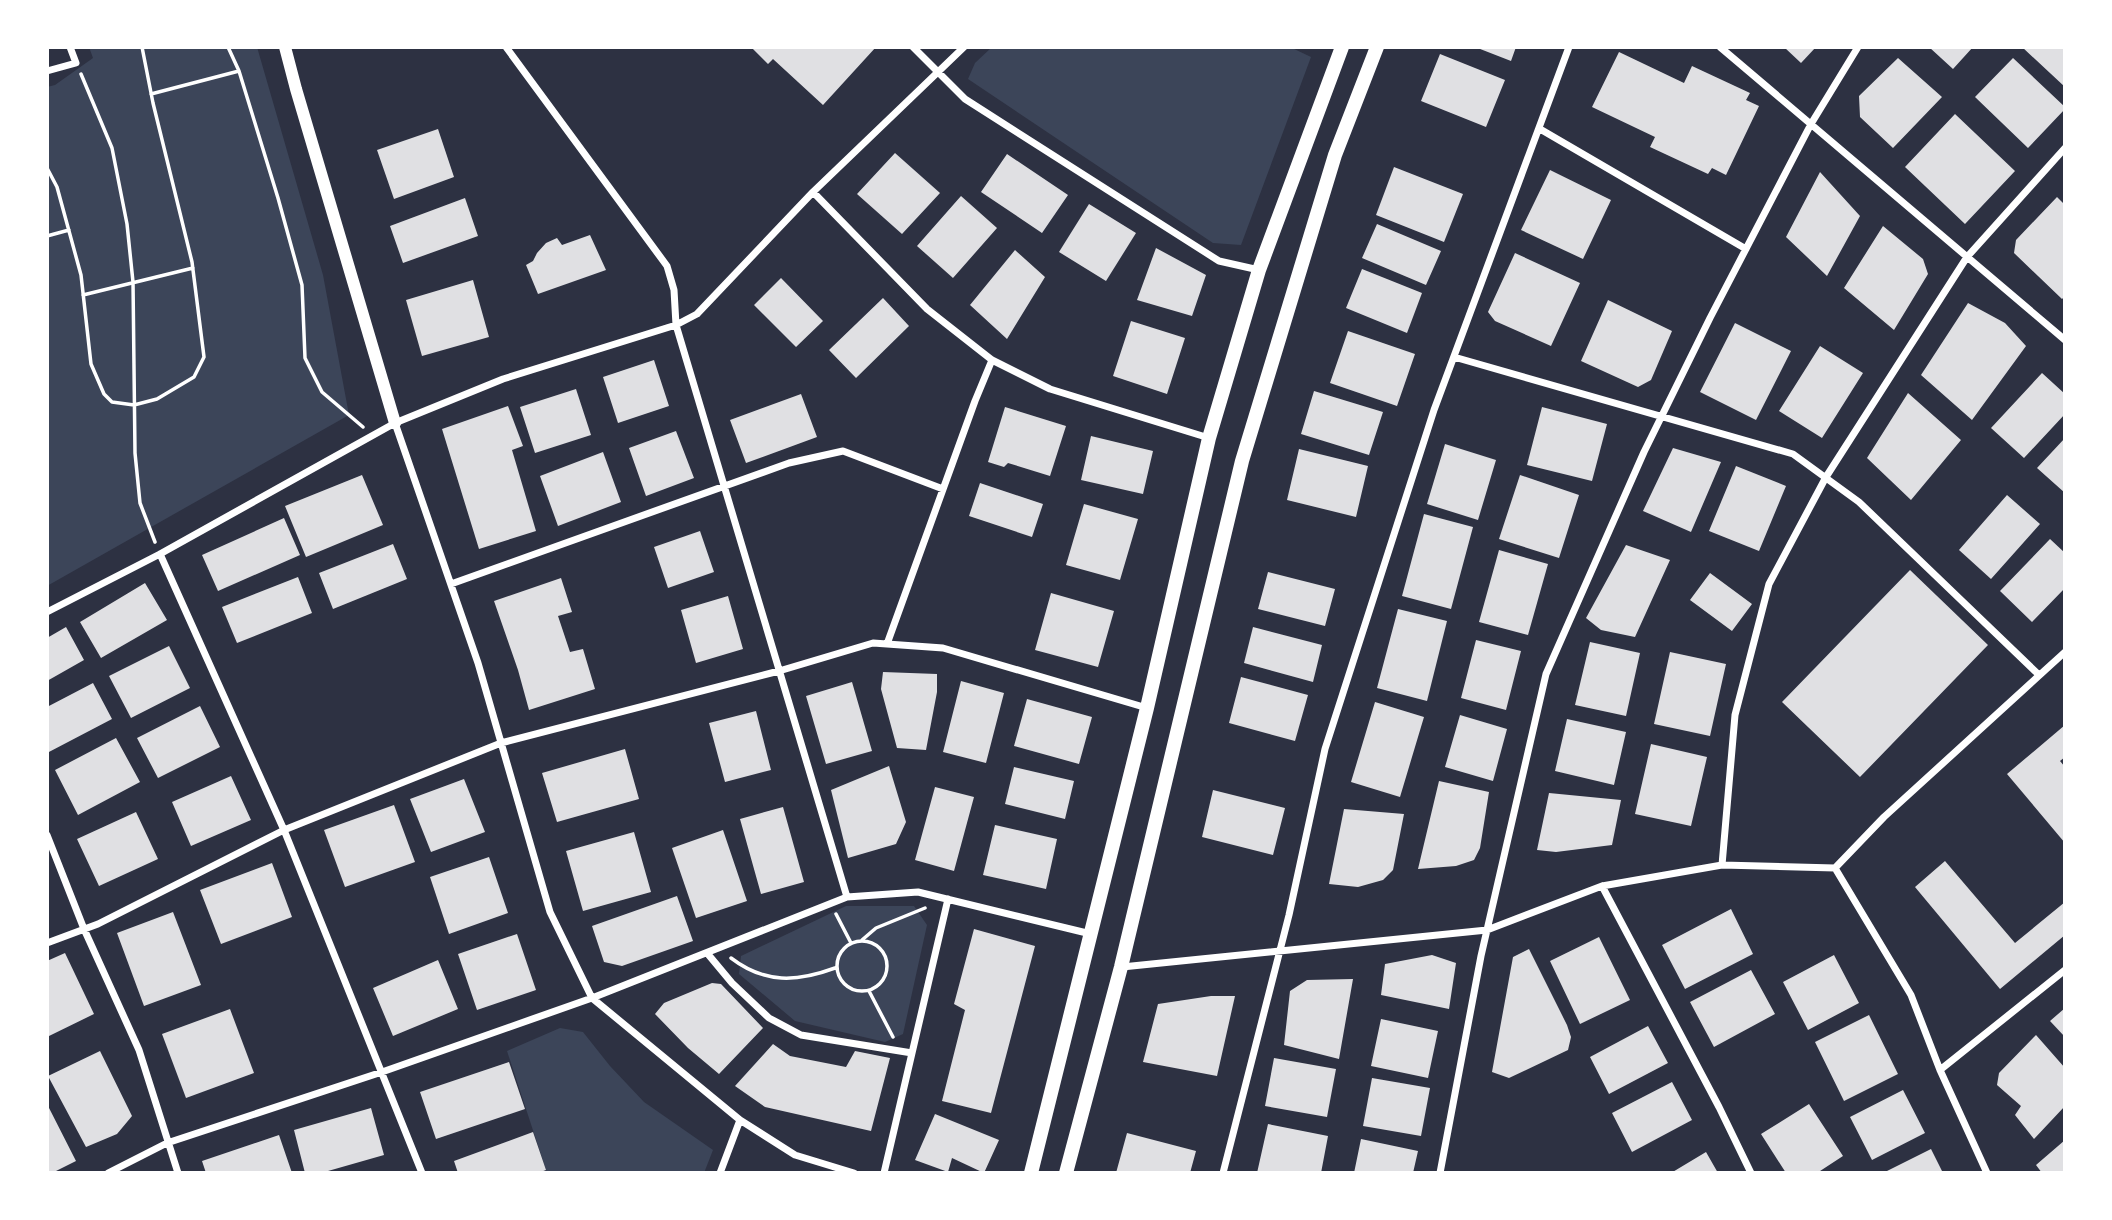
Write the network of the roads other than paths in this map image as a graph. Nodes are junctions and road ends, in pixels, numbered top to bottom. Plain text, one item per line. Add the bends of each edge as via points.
1 (70, 47) edge
2 (285, 47) edge
3 (506, 47) edge
4 (913, 47) edge
5 (964, 47) edge
6 (1342, 47) edge
7 (1377, 47) edge
8 (1569, 47) edge
9 (1720, 47) edge
10 (1858, 47) edge
11 (47, 71) edge
12 (938, 72) junction
13 (1811, 124) junction
14 (1540, 129) junction
15 (2065, 148) edge
16 (813, 192) junction
17 (1746, 249) junction
18 (1967, 257) junction
19 (1259, 270) junction
20 (676, 326) junction
21 (2065, 340) edge
22 (1454, 357) junction
23 (992, 360) junction
24 (1662, 416) junction
25 (395, 423) junction
26 (1209, 438) junction
27 (1826, 477) junction
28 (724, 488) junction
29 (943, 489) junction
30 (160, 554) junction
31 (451, 584) junction
32 (47, 612) edge
33 (887, 644) junction
34 (2065, 652) edge
35 (779, 671) junction
36 (2038, 674) junction
37 (1147, 708) junction
38 (501, 743) junction
39 (284, 830) junction
40 (47, 835) edge
41 (1722, 865) junction
42 (1835, 868) junction
43 (1602, 886) junction
44 (847, 897) junction
45 (948, 899) junction
46 (84, 929) junction
47 (1487, 930) junction
48 (1091, 934) junction
49 (47, 943) edge
50 (1279, 951) junction
51 (707, 953) junction
52 (1121, 967) junction
53 (2065, 970) edge
54 (592, 998) junction
55 (912, 1054) junction
56 (1940, 1069) junction
57 (382, 1072) junction
58 (740, 1119) junction
59 (167, 1143) junction
60 (108, 1173) edge
61 (178, 1173) edge
62 (422, 1173) edge
63 (720, 1173) edge
64 (854, 1173) edge
65 (884, 1173) edge
66 (1031, 1173) edge
67 (1066, 1173) edge
68 (1223, 1173) edge
69 (1440, 1173) edge
70 (1751, 1173) edge
71 (1987, 1173) edge

1 - 11 street via 76,63
2 - 25 street
3 - 20 street via 667,266
4 - 12 street
5 - 12 street
6 - 19 main road
7 - 52 main road via 1335,155 1242,461
8 - 14 street
9 - 13 street
10 - 13 street
12 - 16 street
12 - 19 street via 965,99 1219,261
13 - 17 street
13 - 18 street
14 - 17 street
14 - 22 street
15 - 18 street
16 - 20 street via 697,314
16 - 23 street via 928,309
17 - 24 street
18 - 21 street
18 - 27 street
19 - 26 main road
20 - 25 street via 503,379
20 - 28 street
22 - 24 street
22 - 50 street via 1325,749
23 - 26 street via 1050,389
23 - 29 street
24 - 27 street via 1793,454
24 - 47 street via 1546,674
25 - 30 street
25 - 31 street
26 - 37 main road
27 - 36 street via 1859,502
27 - 41 street via 1769,584 1735,715
28 - 29 street via 789,463 843,450
28 - 31 street
28 - 35 street
29 - 33 street
30 - 32 street
30 - 39 street
31 - 38 street
33 - 35 street via 873,643
33 - 37 street via 943,648
34 - 36 street
35 - 38 street
35 - 44 street
36 - 42 street
37 - 48 main road
38 - 39 street
38 - 54 street via 550,912
39 - 46 street
39 - 57 street
40 - 46 street
41 - 42 street
41 - 43 street
42 - 56 street via 1911,995
43 - 47 street
43 - 70 street
44 - 45 street via 918,892
44 - 51 street
45 - 48 street
45 - 55 street
46 - 49 street
46 - 59 street via 139,1050
47 - 50 street
47 - 69 street
48 - 66 main road
50 - 52 street
50 - 68 street
51 - 54 street
51 - 55 street via 769,1018 801,1035
52 - 67 main road
53 - 56 street
54 - 57 street
54 - 58 street
55 - 65 street
56 - 71 street
57 - 59 street
57 - 62 street
58 - 63 street
58 - 64 street via 795,1156
59 - 60 street
59 - 61 street

